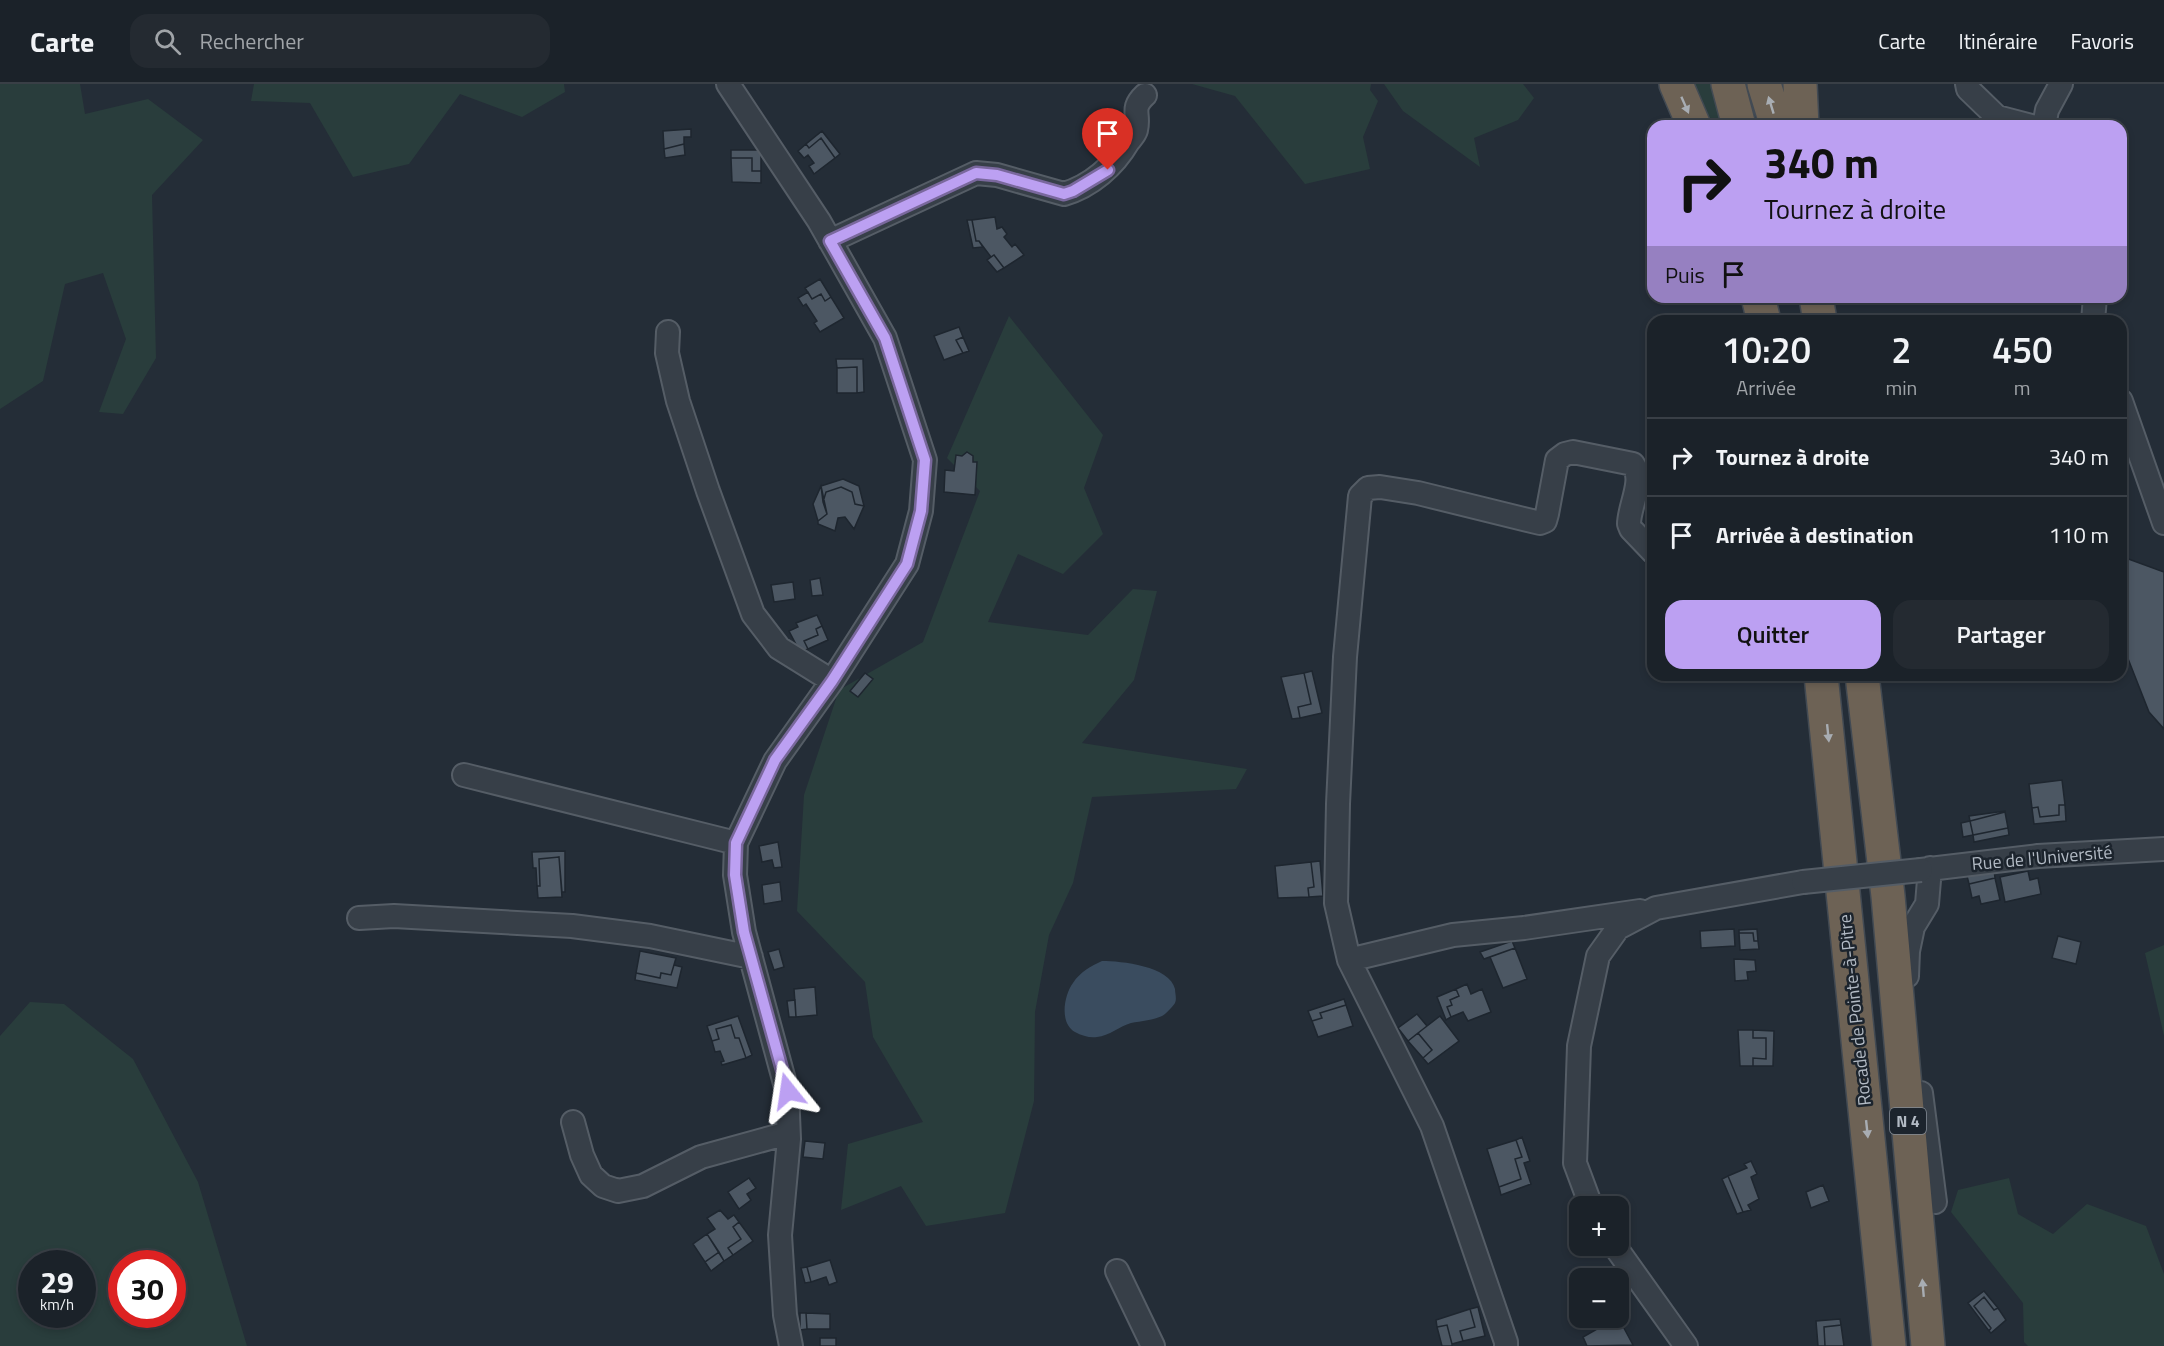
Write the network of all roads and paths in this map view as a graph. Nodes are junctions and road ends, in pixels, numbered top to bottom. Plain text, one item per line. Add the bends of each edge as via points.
1 (728, 84) edge
2 (1676, 84) edge
3 (1728, 84) edge
4 (1764, 84) edge
5 (1800, 84) edge
6 (1967, 84) edge
7 (2061, 84) edge
8 (1145, 95) dead end
9 (1691, 120) edge
10 (1737, 120) edge
11 (1775, 120) edge
12 (1802, 120) edge
13 (2008, 120) edge
14 (2045, 120) edge
15 (830, 241) junction
16 (668, 332) dead end
17 (2127, 418) edge
18 (2164, 524) edge
19 (1647, 546) edge
20 (832, 681) junction
21 (1822, 681) edge
22 (1863, 681) edge
23 (464, 775) dead end
24 (736, 843) junction
25 (2164, 849) edge
26 (1926, 869) junction
27 (1656, 908) junction
28 (359, 918) dead end
29 (751, 957) junction
30 (1349, 960) junction
31 (573, 1122) dead end
32 (788, 1133) junction
33 (1587, 1196) edge
34 (1935, 1202) dead end
35 (1622, 1256) edge
36 (1117, 1271) dead end
37 (791, 1346) edge
38 (1153, 1346) edge
39 (1506, 1346) edge
40 (1686, 1346) edge
41 (1889, 1346) edge
42 (1928, 1346) edge

1 - 15 street
2 -> 9 highway
3 - 10 highway
11 -> 4 highway
5 - 12 highway
6 - 13 street via 1997,117
7 - 14 street
8 - 15 street via 1135,108 1136,130 1118,160 1073,191 1064,194 976,173
15 - 20 street via 885,338 925,460 921,511 907,564
16 - 20 street via 667,353 678,401 753,614 779,648
17 - 18 street
19 - 30 street via 1629,524 1637,480 1633,464 1573,452 1557,460 1547,514 1540,523 1380,487 1368,488 1360,496 1345,657 1338,815 1336,903
20 - 24 street via 775,760
21 -> 41 highway, Rocade de Pointe-à-Pitre / N 4
42 -> 22 highway, N 4 via 1888,896
23 - 24 street
24 - 29 street via 735,875
25 - 26 street, Rue de l'Université via 2038,856
26 - 27 street, Rue de l'Université, bridge via 1803,882
26 - 34 street via 1926,904 1913,927 1907,984
27 - 30 street, Rue de l'Université via 1453,935
27 - 33 street via 1618,928 1598,956 1579,1046 1575,1163
28 - 29 street via 394,916 581,927 650,936
29 - 32 street via 788,1091
30 - 39 street via 1432,1126
31 - 32 street via 591,1175 603,1186 618,1191 643,1186 701,1157
32 - 37 street via 780,1235
35 - 40 street
36 - 38 street

